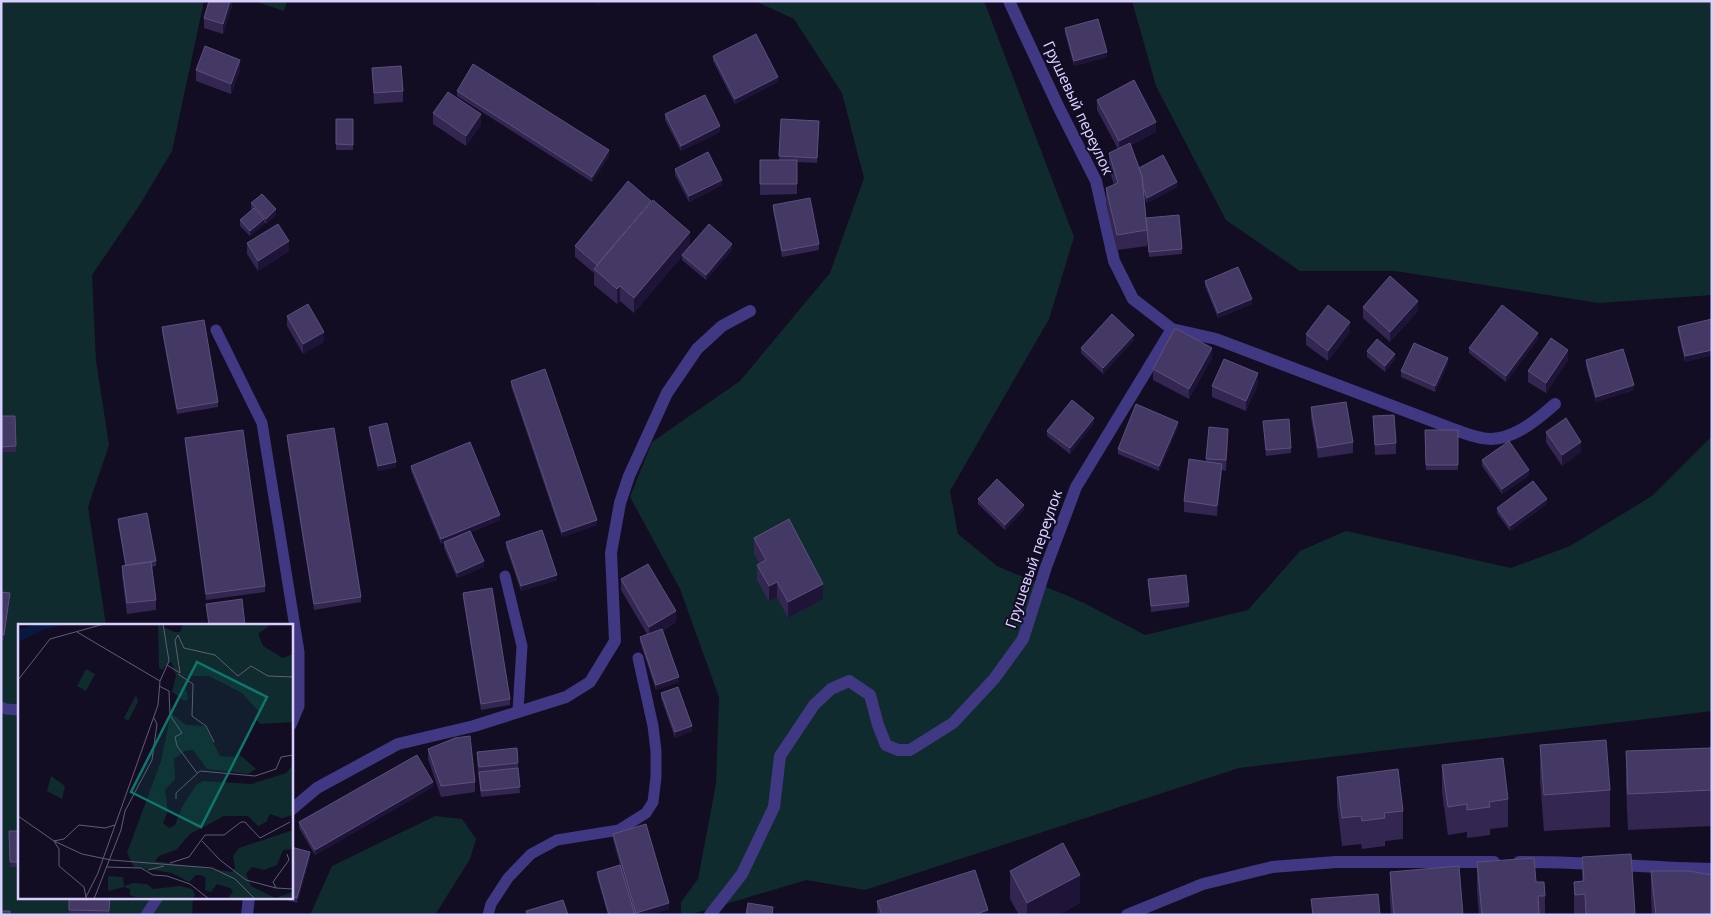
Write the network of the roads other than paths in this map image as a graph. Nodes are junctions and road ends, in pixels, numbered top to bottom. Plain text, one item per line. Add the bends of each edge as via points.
1 (1009, 1) edge
2 (750, 311) dead end
3 (1172, 329) junction
4 (216, 330) dead end
5 (1555, 404) dead end
6 (505, 576) dead end
7 (638, 658) dead end
8 (1, 707) edge
9 (18, 710) edge
10 (518, 711) junction
11 (292, 723) edge
12 (292, 809) edge
13 (1712, 869) edge
14 (157, 898) edge
15 (249, 898) edge
16 (146, 915) edge
17 (247, 915) edge
18 (488, 915) edge
19 (710, 915) edge
20 (1127, 915) edge

1 - 3 street, Грушевый переулок via 1096,181 1114,261 1133,299
2 - 10 street via 722,326 697,349 668,393 629,476 620,503 611,554 615,641 590,682 566,697
3 - 5 street, Грушевый переулок via 1216,340 1483,439 1500,438 1520,430
3 - 19 street, Грушевый переулок via 1076,488 1023,639 994,679 953,723 910,750 886,745 870,695 849,680 831,689 814,705 780,756 774,807 742,874
4 - 11 lane via 262,423 299,652 299,706
6 - 10 lane via 522,646
7 - 18 lane via 656,751 653,802 646,813 619,830 557,840 530,854 508,878 491,904
8 - 9 lane
10 - 12 street via 474,726 398,744 318,788
13 - 20 street via 1552,861 1336,862 1281,866 1203,884
14 - 16 lane
15 - 17 street

